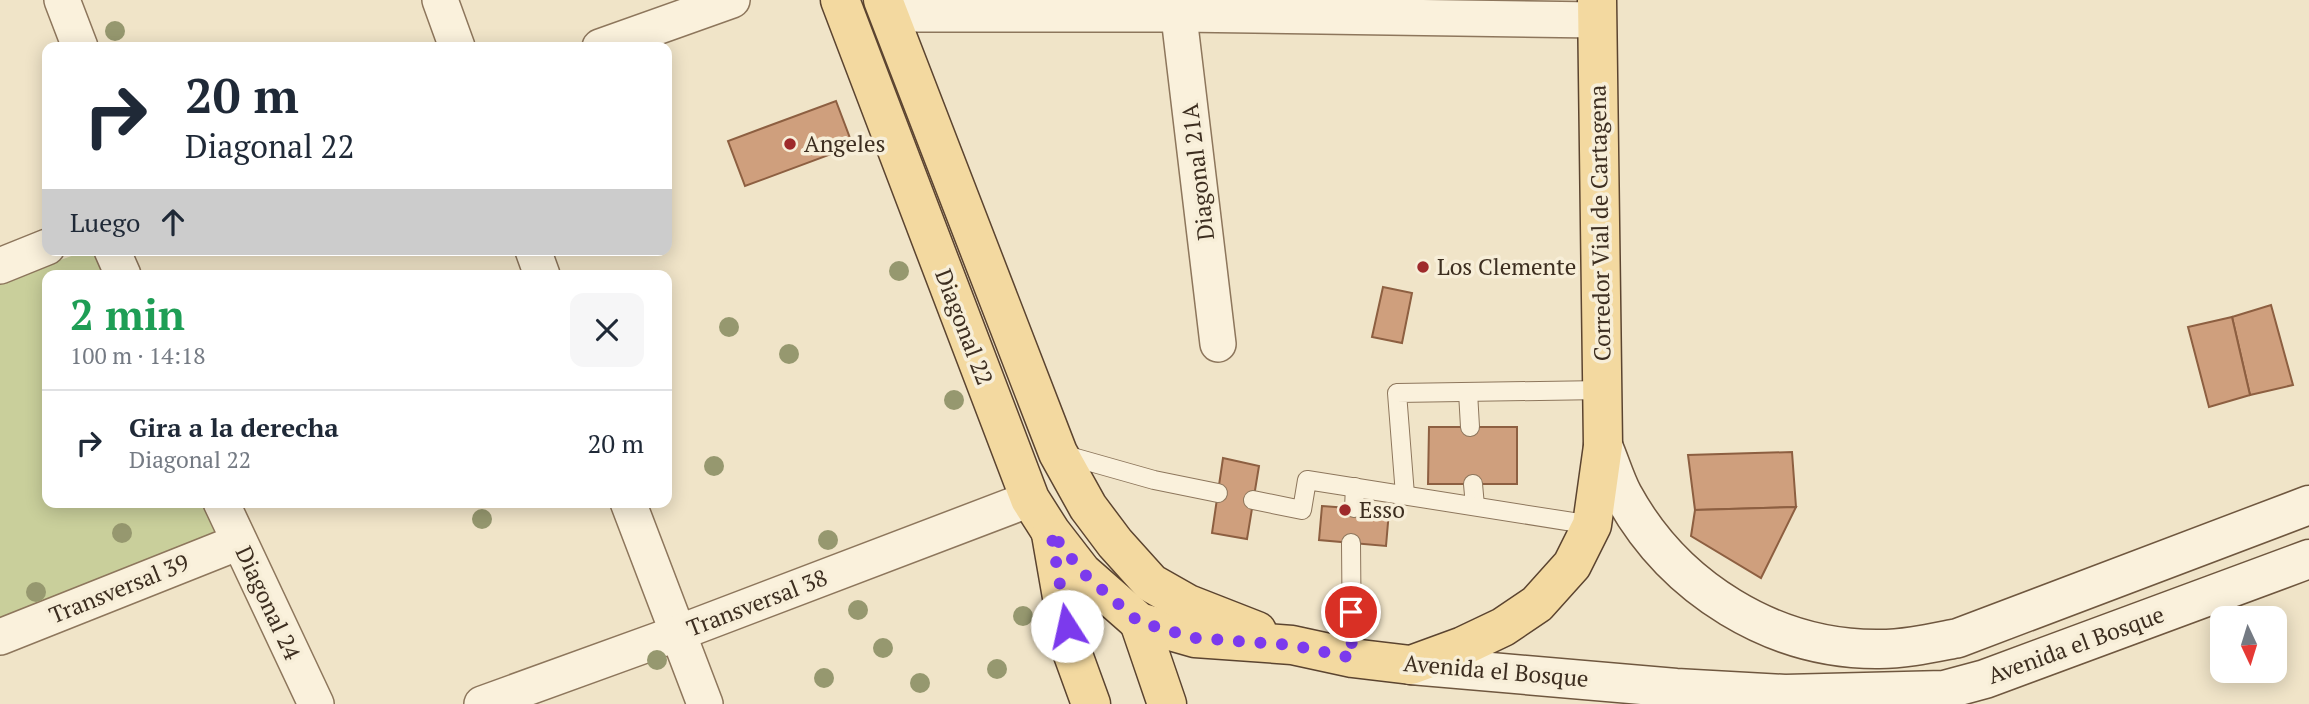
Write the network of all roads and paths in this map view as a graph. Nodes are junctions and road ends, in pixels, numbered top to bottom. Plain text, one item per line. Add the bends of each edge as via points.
1 (62, 0) edge
2 (440, 0) edge
3 (732, 0) edge
4 (839, 0) edge
5 (886, 7) edge
6 (1179, 7) edge
7 (1597, 10) edge
8 (78, 42) edge
9 (455, 42) edge
10 (614, 42) edge
11 (947, 166) junction
12 (909, 183) junction
13 (42, 249) edge
14 (0, 266) edge
15 (1218, 344) dead end
16 (1603, 390) junction
17 (1468, 392) junction
18 (1470, 427) dead end
19 (1603, 446) junction
20 (1058, 453) junction
21 (1473, 484) dead end
22 (1355, 487) junction
23 (1218, 493) dead end
24 (1405, 495) junction
25 (1030, 499) junction
26 (1253, 500) dead end
27 (2304, 505) edge
28 (1475, 506) junction
29 (225, 508) edge
30 (630, 508) edge
31 (1354, 508) dead end
32 (1592, 525) junction
33 (1051, 532) junction
34 (239, 542) junction
35 (1351, 543) dead end
36 (2309, 559) edge
37 (1139, 622) junction
38 (678, 633) junction
39 (0, 637) edge
40 (1292, 645) junction
41 (1352, 658) junction
42 (1412, 665) junction
43 (1585, 691) edge
44 (1901, 698) edge
45 (1775, 699) edge
46 (316, 704) edge
47 (482, 704) edge
48 (705, 704) edge
49 (1091, 704) edge
50 (1167, 704) edge

1 - 8 street
2 - 9 street
3 - 10 street
4 - 12 main road, Diagonal 22
5 - 6 street
5 - 11 main road, Diagonal 22
6 - 7 street
6 - 15 street, Diagonal 21A
7 - 16 main road, Corredor Vial de Cartagena
11 - 12 main road
11 - 20 main road, Diagonal 22
12 - 25 main road, Diagonal 22
13 - 14 street
16 - 17 lane
16 - 19 main road, Corredor Vial de Cartagena
17 - 18 lane
17 - 24 lane via 1397,393
19 - 27 main road, Avenida el Bosque via 1623,495 1651,538 1686,577 1728,607 1776,630 1827,645 1879,649 1958,638
19 - 32 main road, Corredor Vial de Cartagena
20 - 23 lane
20 - 40 main road, Avenida el Bosque via 1088,507 1151,583 1188,604
21 - 28 lane
22 - 24 lane
22 - 26 lane via 1307,480 1302,510
22 - 31 lane
24 - 28 lane
25 - 33 main road, Diagonal 22
25 - 38 street, Transversal 38
28 - 32 lane
29 - 34 street, Diagonal 24
30 - 38 street
32 - 42 main road, Corredor Vial de Cartagena via 1572,565 1537,604 1503,627
33 - 37 main road, Diagonal 22 via 1082,572
33 - 49 main road via 1071,649
34 - 39 street, Transversal 39
34 - 46 street, Diagonal 24
35 - 41 lane
36 - 44 main road, Avenida el Bosque via 1985,679
37 - 40 main road, Avenida el Bosque via 1195,638
37 - 50 main road
38 - 47 street, Transversal 38
38 - 48 street
40 - 41 main road, Avenida el Bosque
41 - 42 main road, Avenida el Bosque
42 - 43 main road, Avenida el Bosque
43 - 45 main road, Avenida el Bosque via 1676,688
44 - 45 main road, Avenida el Bosque

